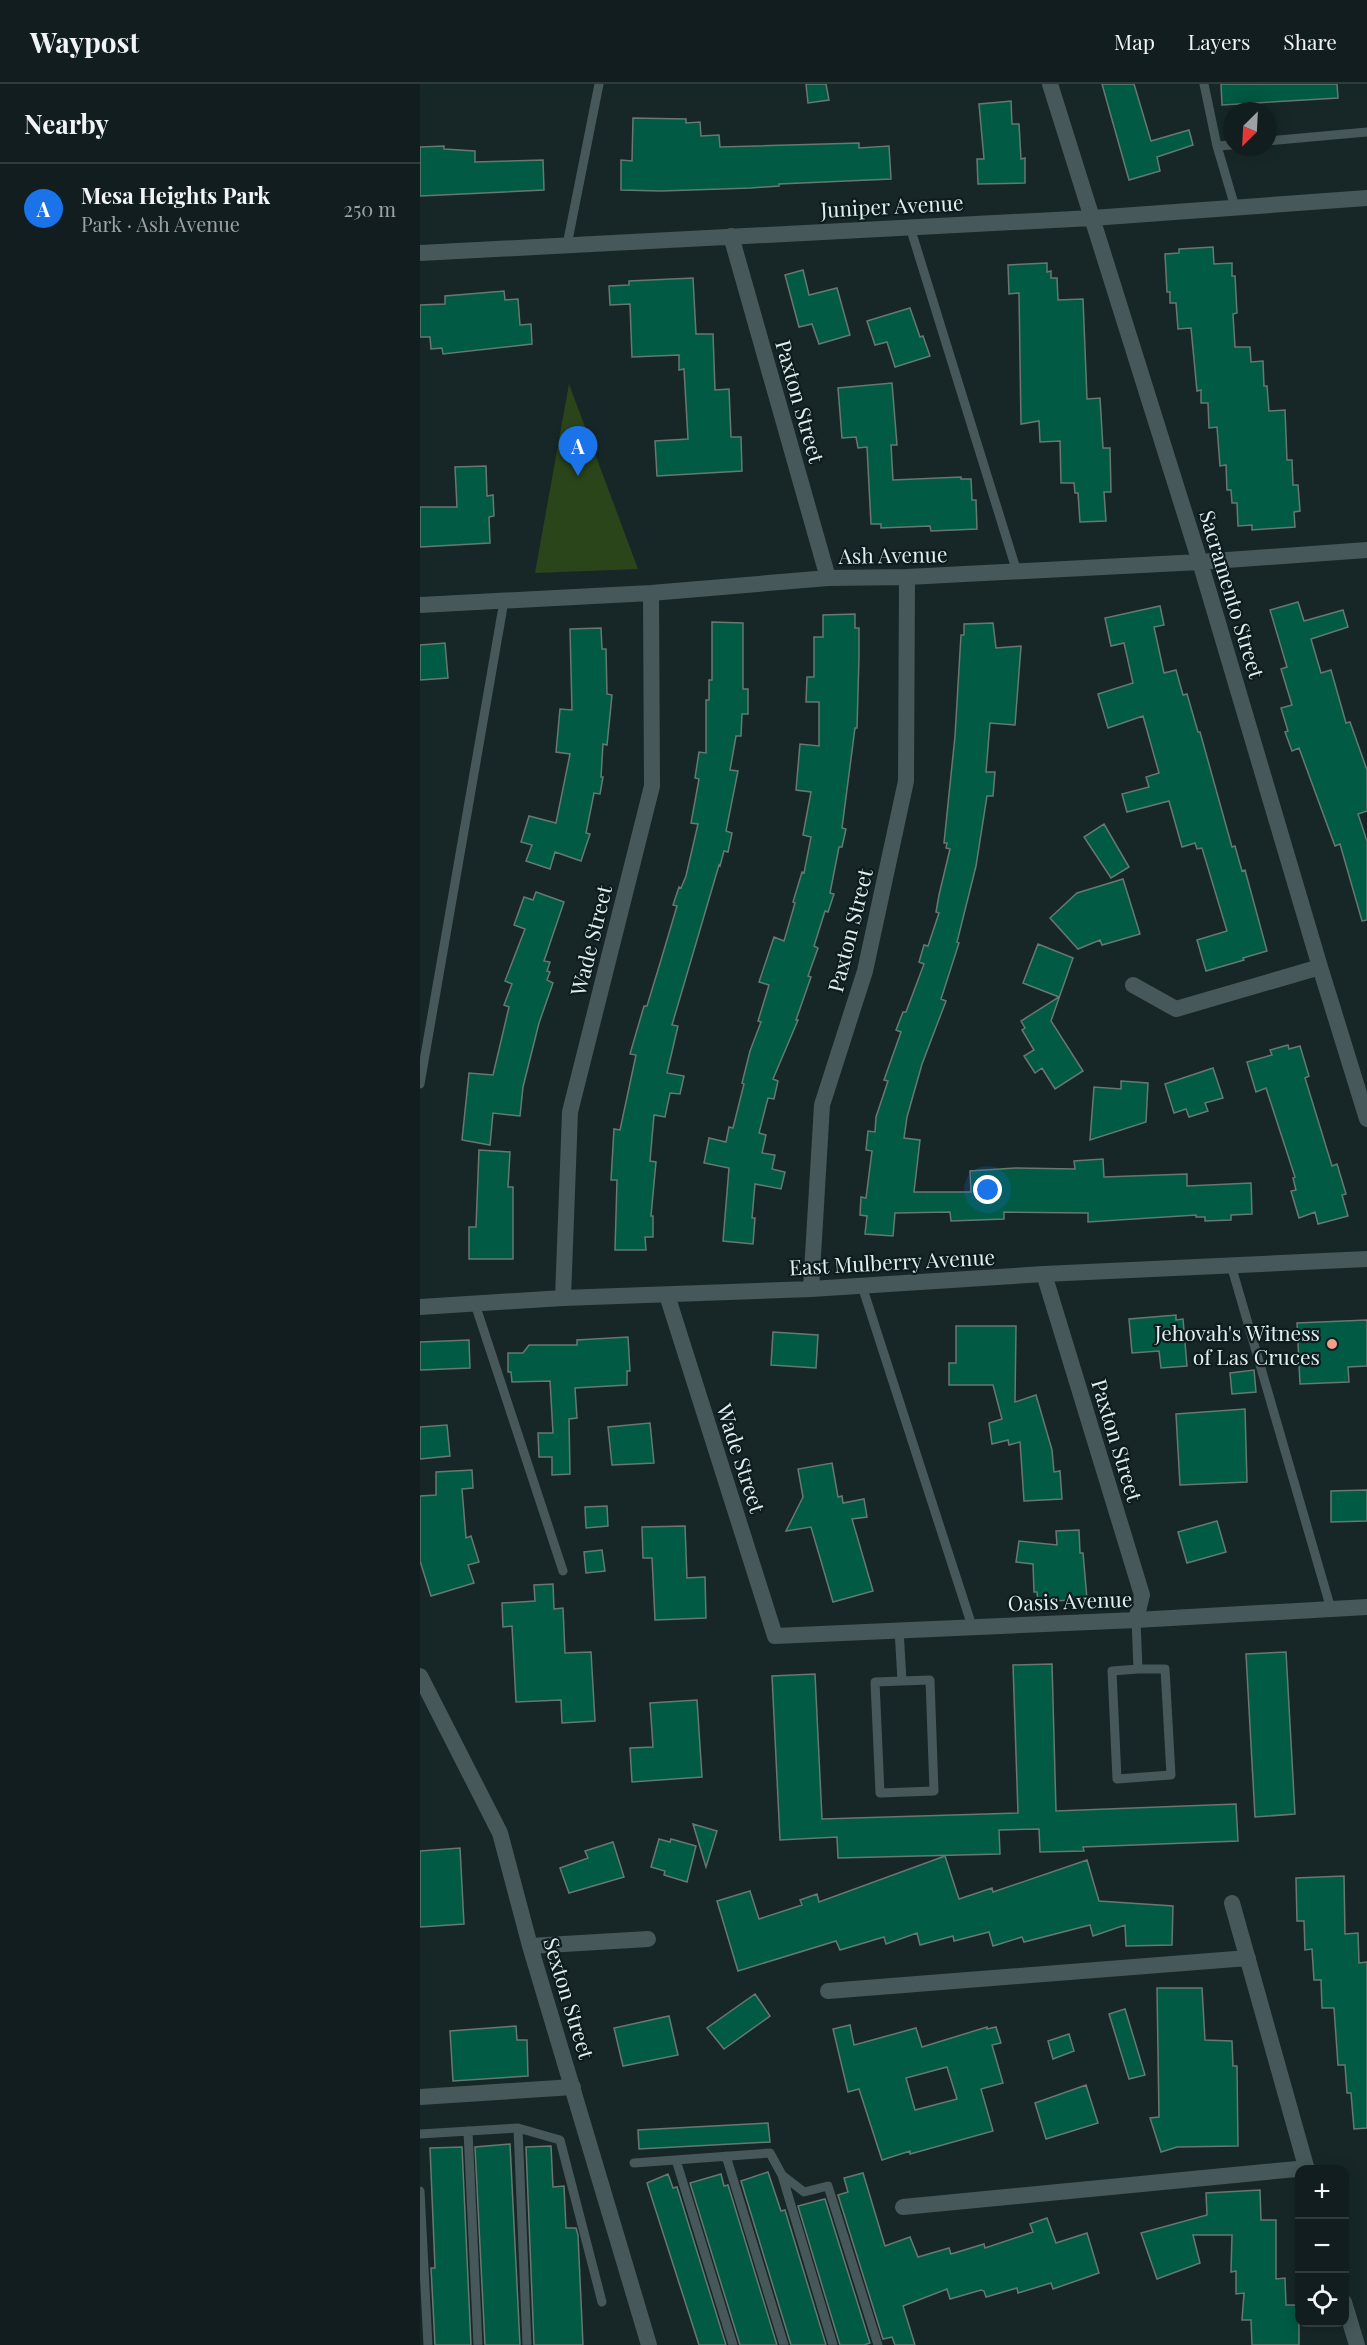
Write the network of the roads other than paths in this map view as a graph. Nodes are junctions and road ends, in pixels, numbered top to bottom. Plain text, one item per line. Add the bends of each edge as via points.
1 (599, 84) edge
2 (1050, 84) edge
3 (1204, 84) edge
4 (1367, 132) edge
5 (1277, 140) edge
6 (1217, 146) junction
7 (1223, 146) edge
8 (1367, 198) edge
9 (1235, 207) junction
10 (1092, 218) junction
11 (910, 227) junction
12 (731, 236) junction
13 (567, 245) junction
14 (420, 253) edge
15 (1367, 550) edge
16 (1200, 562) junction
17 (1017, 572) junction
18 (908, 577) junction
19 (828, 578) junction
20 (651, 593) junction
21 (504, 601) junction
22 (420, 605) edge
23 (1320, 967) junction
24 (1133, 985) dead end
25 (420, 1084) edge
26 (1367, 1119) edge
27 (1367, 1259) edge
28 (1230, 1265) junction
29 (1044, 1274) junction
30 (862, 1286) junction
31 (811, 1289) junction
32 (667, 1295) junction
33 (563, 1298) junction
34 (475, 1304) junction
35 (420, 1307) edge
36 (563, 1571) dead end
37 (1367, 1607) edge
38 (1331, 1609) junction
39 (1136, 1620) junction
40 (972, 1626) junction
41 (899, 1629) junction
42 (775, 1636) joint
43 (1138, 1669) junction
44 (420, 1676) edge
45 (902, 1680) junction
46 (1232, 1902) dead end
47 (648, 1940) dead end
48 (530, 1946) junction
49 (1248, 1958) junction
50 (828, 1991) dead end
51 (573, 2087) junction
52 (420, 2097) edge
53 (518, 2128) junction
54 (468, 2131) junction
55 (420, 2134) edge
56 (726, 2156) junction
57 (676, 2160) junction
58 (634, 2163) dead end
59 (1306, 2165) edge
60 (1295, 2170) edge
61 (782, 2175) junction
62 (420, 2191) edge
63 (903, 2207) dead end
64 (602, 2302) dead end
65 (1349, 2320) edge
66 (646, 2343) edge
67 (428, 2345) edge
68 (478, 2345) edge
69 (527, 2345) edge
70 (733, 2345) edge
71 (784, 2345) edge
72 (833, 2345) edge
73 (878, 2345) edge
74 (1356, 2345) edge

1 - 13 lane
2 - 10 street, Sacramento Street
3 - 6 lane
4 - 5 lane
6 - 7 lane
6 - 9 lane
8 - 9 street, Juniper Avenue
9 - 10 street, Juniper Avenue
10 - 11 street, Juniper Avenue
10 - 16 street, Sacramento Street
11 - 12 street, Juniper Avenue
11 - 17 lane
12 - 13 street, Juniper Avenue
12 - 19 street, Paxton Street
13 - 14 street, Juniper Avenue
15 - 16 street, Ash Avenue
16 - 17 street, Ash Avenue
16 - 23 street, Sacramento Street
17 - 18 street, Ash Avenue
18 - 19 street, Ash Avenue
18 - 31 street, Paxton Street via 906,781 865,971 822,1105
19 - 20 street, Ash Avenue
20 - 21 street, Ash Avenue
20 - 33 street, Wade Street via 652,786 570,1112
21 - 22 street, Ash Avenue
21 - 25 lane
23 - 24 street via 1176,1009
23 - 26 street, Sacramento Street
27 - 28 street, East Mulberry Avenue
28 - 29 street, East Mulberry Avenue
28 - 38 lane
29 - 30 street, East Mulberry Avenue
29 - 39 street, Paxton Street via 1142,1595
30 - 31 street, East Mulberry Avenue
30 - 40 lane
31 - 32 street, East Mulberry Avenue
32 - 33 street, East Mulberry Avenue
32 - 42 street, Wade Street
33 - 34 street, East Mulberry Avenue
34 - 35 street, East Mulberry Avenue
34 - 36 lane
37 - 38 street, Oasis Avenue
38 - 39 street, Oasis Avenue
39 - 40 street, Oasis Avenue
39 - 43 lane
40 - 41 street, Oasis Avenue
41 - 42 street, Oasis Avenue
41 - 45 lane
43 - 43 lane via 1112,1671 1117,1779 1171,1775 1165,1669
44 - 48 street, Sexton Street via 500,1833
45 - 45 lane via 874,1682 880,1793 934,1791 930,1680
46 - 49 street
47 - 48 street
48 - 51 street, Sexton Street
49 - 50 street
49 - 59 street
51 - 52 street
51 - 66 street, Sexton Street
53 - 54 lane
53 - 64 lane via 560,2140
53 - 69 lane
54 - 55 lane
54 - 68 lane
56 - 57 lane
56 - 61 lane via 770,2153
56 - 71 lane
57 - 58 lane
57 - 70 lane
60 - 63 street
61 - 72 lane
61 - 73 lane via 804,2192 828,2186
62 - 67 lane
65 - 74 street

